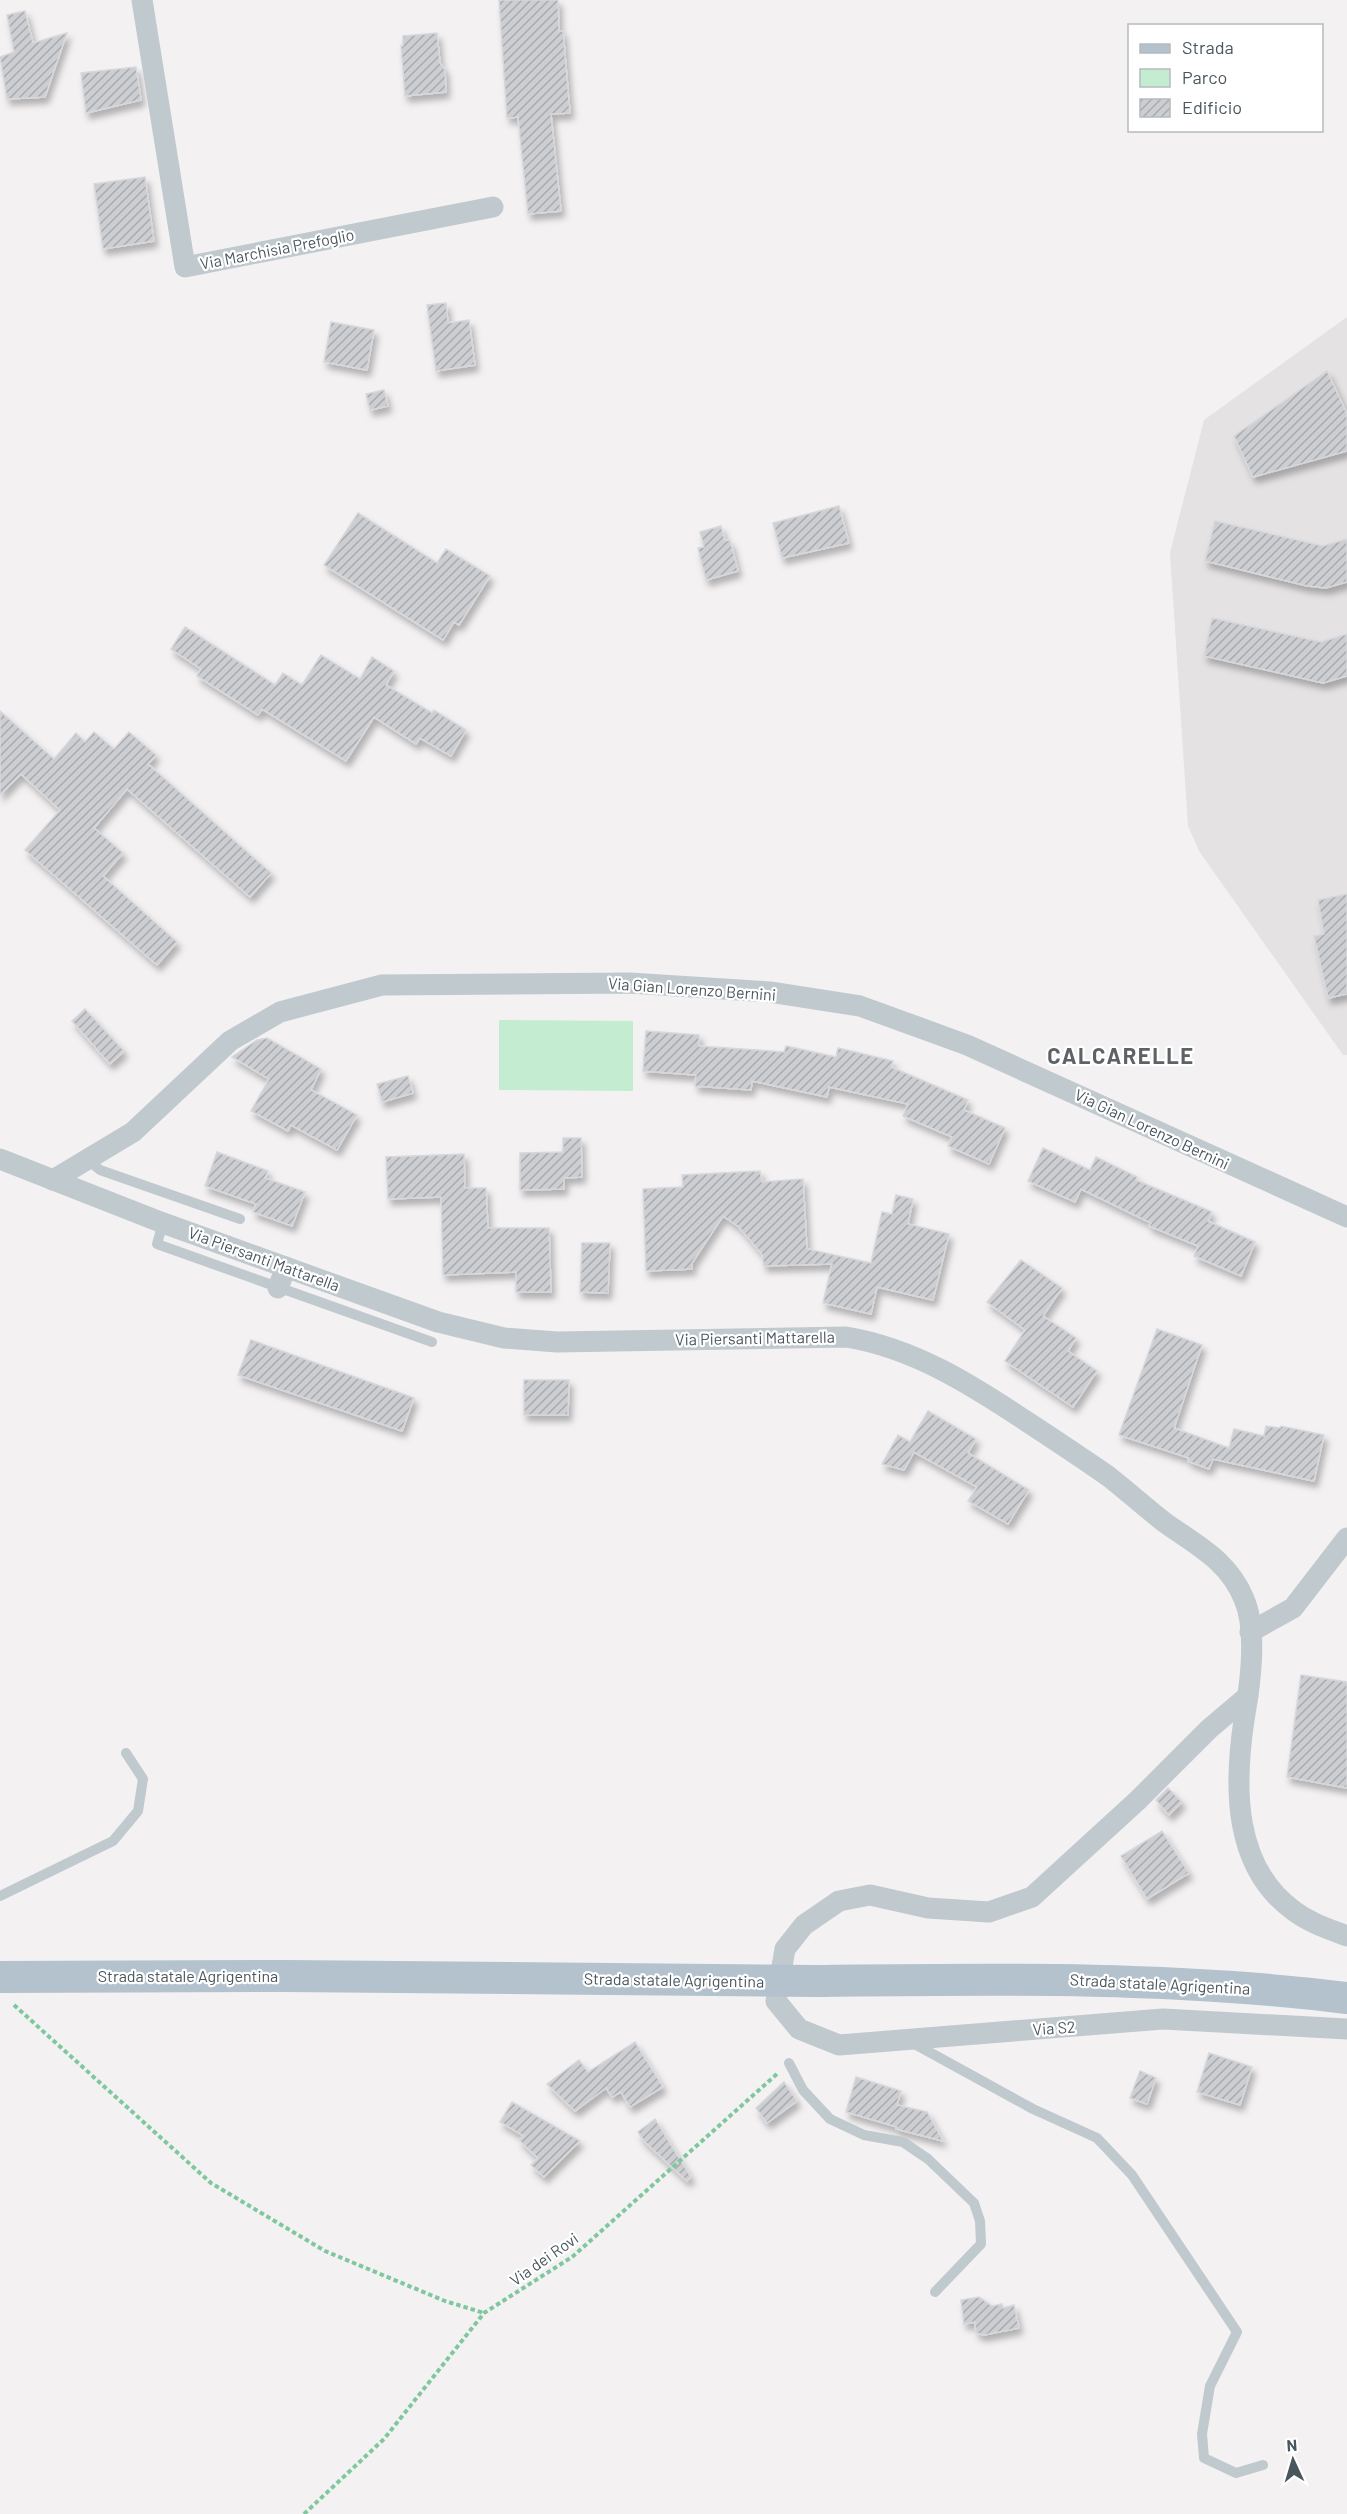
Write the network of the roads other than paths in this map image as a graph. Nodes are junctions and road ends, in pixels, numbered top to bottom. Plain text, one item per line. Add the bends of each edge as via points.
1 (142, 0) edge
2 (493, 207) dead end
3 (0, 1159) edge
4 (88, 1160) junction
5 (53, 1180) junction
6 (1347, 1217) edge
7 (240, 1219) dead end
8 (163, 1223) junction
9 (286, 1267) junction
10 (278, 1288) junction
11 (432, 1342) dead end
12 (1347, 1538) edge
13 (1250, 1632) junction
14 (1248, 1696) junction
15 (126, 1753) dead end
16 (0, 1896) edge
17 (1347, 1936) edge
18 (5, 1989) edge
19 (1347, 1998) edge
20 (1347, 2029) edge
21 (906, 2039) junction
22 (789, 2063) road end
23 (935, 2292) dead end
24 (1263, 2465) dead end

1 - 2 street, Via Marchisia Prefoglio via 185,267
3 - 5 street, Via Piersanti Mattarella
4 - 5 street, Via Gian Lorenzo Bernini
4 - 6 street, Via Gian Lorenzo Bernini via 133,1132 230,1041 280,1012 382,985 630,982 770,992 860,1006 967,1045
4 - 7 lane via 100,1170
5 - 8 street, Via Piersanti Mattarella
8 - 9 street, Via Piersanti Mattarella
8 - 10 lane via 157,1244
9 - 10 street
9 - 13 street, Via Piersanti Mattarella via 438,1322 504,1338 557,1342 829,1335 864,1340 913,1355 951,1374 1060,1443 1205,1551 1228,1570 1245,1600
10 - 11 lane
12 - 13 street via 1293,1608
13 - 14 street, Via Piersanti Mattarella
14 - 17 street, Via Piersanti Mattarella via 1240,1749 1240,1824 1251,1857 1269,1886 1293,1911
14 - 21 street, Via S2 via 1032,1898 989,1912 928,1908 870,1895 839,1901 804,1925 785,1948 776,2001 800,2029 839,2045
15 - 16 lane via 143,1779 138,1811 113,1841
18 - 19 main road, Strada statale Agrigentina, bridge via 286,1976 816,1981 1045,1978 1214,1986
20 - 21 street, Via S2 via 1163,2019
21 - 24 lane via 1033,2109 1097,2138 1132,2175 1237,2332 1210,2386 1202,2434 1204,2458 1236,2473
22 - 23 lane via 803,2090 830,2119 864,2135 903,2142 928,2159 974,2203 981,2244

